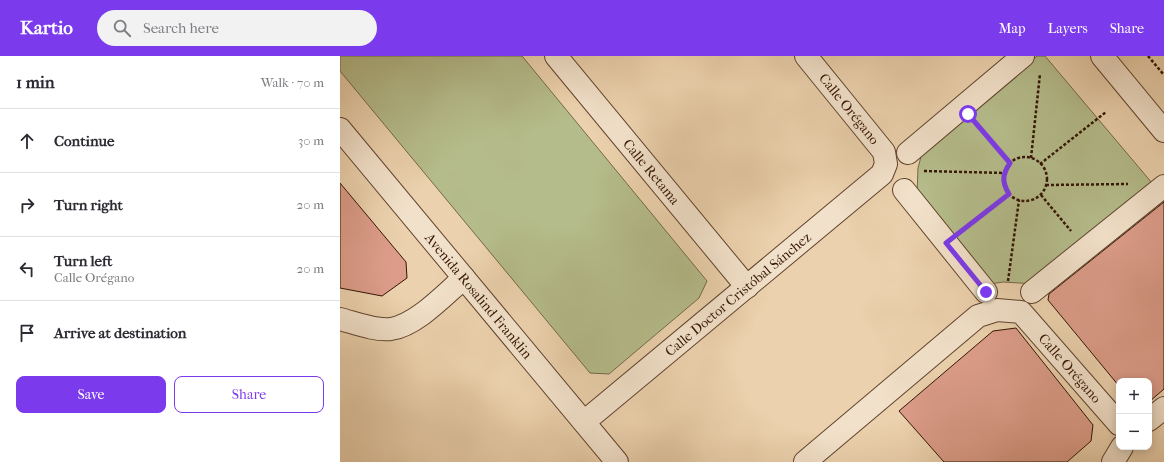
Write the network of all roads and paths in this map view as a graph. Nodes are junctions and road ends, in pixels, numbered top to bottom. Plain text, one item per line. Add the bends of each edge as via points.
1 (556, 56) edge
2 (806, 56) edge
3 (1023, 56) edge
4 (1102, 56) edge
5 (1148, 56) edge
6 (1040, 72) dead end
7 (1164, 75) edge
8 (962, 108) junction
9 (1106, 112) dead end
10 (340, 129) edge
11 (1164, 131) edge
12 (1031, 158) junction
13 (913, 162) joint
14 (1010, 163) junction
15 (886, 164) joint
16 (1040, 164) junction
17 (1004, 173) junction
18 (1129, 184) dead end
19 (1046, 185) junction
20 (1164, 186) edge
21 (904, 190) dead end
22 (1009, 194) junction
23 (1040, 195) junction
24 (1019, 200) junction
25 (946, 243) junction
26 (1086, 249) junction
27 (464, 278) junction
28 (1008, 282) dead end
29 (747, 287) junction
30 (986, 292) dead end
31 (1032, 292) dead end
32 (340, 319) edge
33 (1164, 408) edge
34 (1152, 418) edge
35 (1116, 421) edge
36 (584, 422) junction
37 (1120, 450) edge
38 (618, 462) edge
39 (805, 462) edge
40 (1113, 462) edge

1 - 29 street, Calle Retama
2 - 15 street, Calle Orégano via 884,152
3 - 8 street
4 - 11 street
5 - 7 path
6 - 12 path
8 - 13 street
8 - 14 path
9 - 16 path
10 - 27 street, Avenida Rosalind Franklin
12 - 14 path via 1020,158
12 - 16 path
13 - 17 path
14 - 17 path
15 - 29 street, Calle Doctor Cristóbal Sánchez via 882,174
16 - 19 path via 1046,173
17 - 22 path via 1003,184
18 - 19 path
19 - 23 path
20 - 26 street
21 - 25 street
22 - 24 path
22 - 25 path
23 - 24 path via 1030,200
23 - 26 path
24 - 28 path
25 - 30 street
26 - 31 street
27 - 32 street via 411,322 391,329
27 - 36 street, Avenida Rosalind Franklin
29 - 36 street, Calle Doctor Cristóbal Sánchez
33 - 34 street
35 - 39 street, Calle Orégano via 1021,312 997,310 978,316
36 - 38 street, Avenida Rosalind Franklin
37 - 40 street

